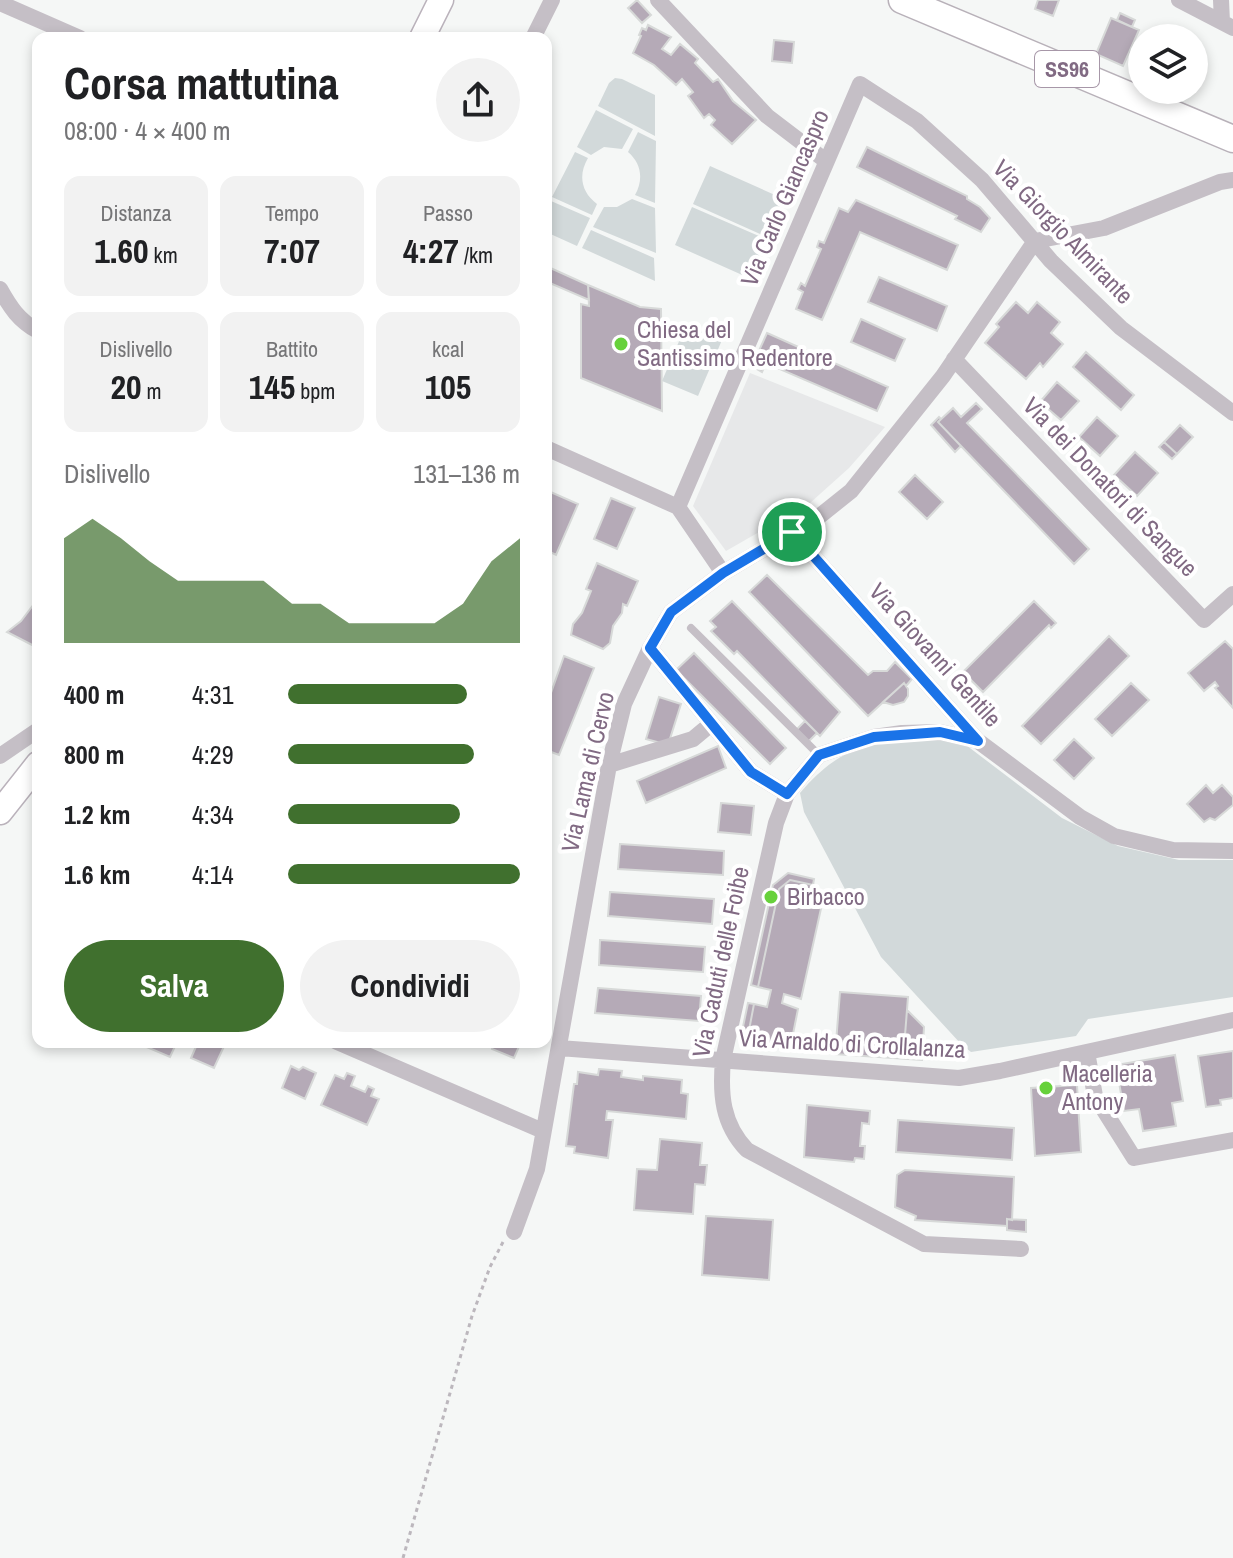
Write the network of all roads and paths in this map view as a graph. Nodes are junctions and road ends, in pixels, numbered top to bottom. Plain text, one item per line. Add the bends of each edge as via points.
1 (441, 0) edge
2 (552, 0) edge
3 (658, 0) edge
4 (902, 0) edge
5 (1179, 0) edge
6 (1221, 0) edge
7 (0, 3) edge
8 (1228, 25) edge
9 (66, 32) edge
10 (425, 32) edge
11 (536, 32) edge
12 (860, 84) joint
13 (1233, 139) edge
14 (826, 161) junction
15 (1233, 180) edge
16 (1035, 241) junction
17 (0, 289) edge
18 (32, 328) edge
19 (954, 359) junction
20 (1233, 413) edge
21 (552, 451) edge
22 (678, 507) junction
23 (792, 532) junction
24 (723, 573) junction
25 (1233, 594) edge
26 (691, 628) dead end
27 (650, 648) junction
28 (711, 724) junction
29 (32, 734) edge
30 (978, 741) junction
31 (819, 755) junction
32 (0, 756) edge
33 (609, 765) junction
34 (32, 772) edge
35 (787, 794) junction
36 (0, 812) edge
37 (1233, 851) edge
38 (1233, 1020) edge
39 (351, 1048) edge
40 (559, 1048) junction
41 (1087, 1052) junction
42 (723, 1060) junction
43 (543, 1131) junction
44 (1233, 1140) edge
45 (514, 1232) joint
46 (1021, 1249) dead end
47 (403, 1558) edge

1 - 10 street
2 - 11 street
3 - 14 street via 767,116
4 - 13 main road, SS96
5 - 8 street
6 - 8 street
7 - 9 street
12 - 14 street, Via Carlo Giancaspro
12 - 16 street, Via Giorgio Almirante via 917,121 982,180
14 - 22 street, Via Carlo Giancaspro
15 - 16 street via 1104,228
16 - 19 street, Via Lama di Cervo
16 - 20 street, Via Giorgio Almirante via 1121,328
17 - 18 street via 12,310
19 - 23 street, Via Lama di Cervo via 851,491
19 - 25 street, Via dei Donatori di Sangue via 1204,620
21 - 22 street
22 - 24 street
23 - 24 street, Via Lama di Cervo
23 - 30 street, Via Giovanni Gentile
24 - 27 street, Via Lama di Cervo via 671,612
26 - 31 lane
27 - 28 street
27 - 33 street, Via Lama di Cervo via 624,704
28 - 33 street via 693,739
28 - 35 street via 751,772
29 - 32 street
30 - 31 street via 940,732 902,733
30 - 37 street, Via Giovanni Gentile via 1114,836 1173,850
31 - 35 street, Via Caduti delle Foibe
33 - 40 street, Via Lama di Cervo
34 - 36 street
35 - 42 street, Via Caduti delle Foibe
38 - 41 street, Via Arnaldo di Crollalanza
39 - 43 street
40 - 42 street, Via Arnaldo di Crollalanza
40 - 43 street, Via Lama di Cervo
41 - 42 street, Via Arnaldo di Crollalanza via 959,1078
41 - 44 street via 1095,1096 1134,1158
42 - 46 street, Via Caduti delle Foibe via 724,1113 747,1150 924,1244
43 - 45 street, Via Lama di Cervo via 537,1169
45 - 47 path via 499,1247 472,1316

